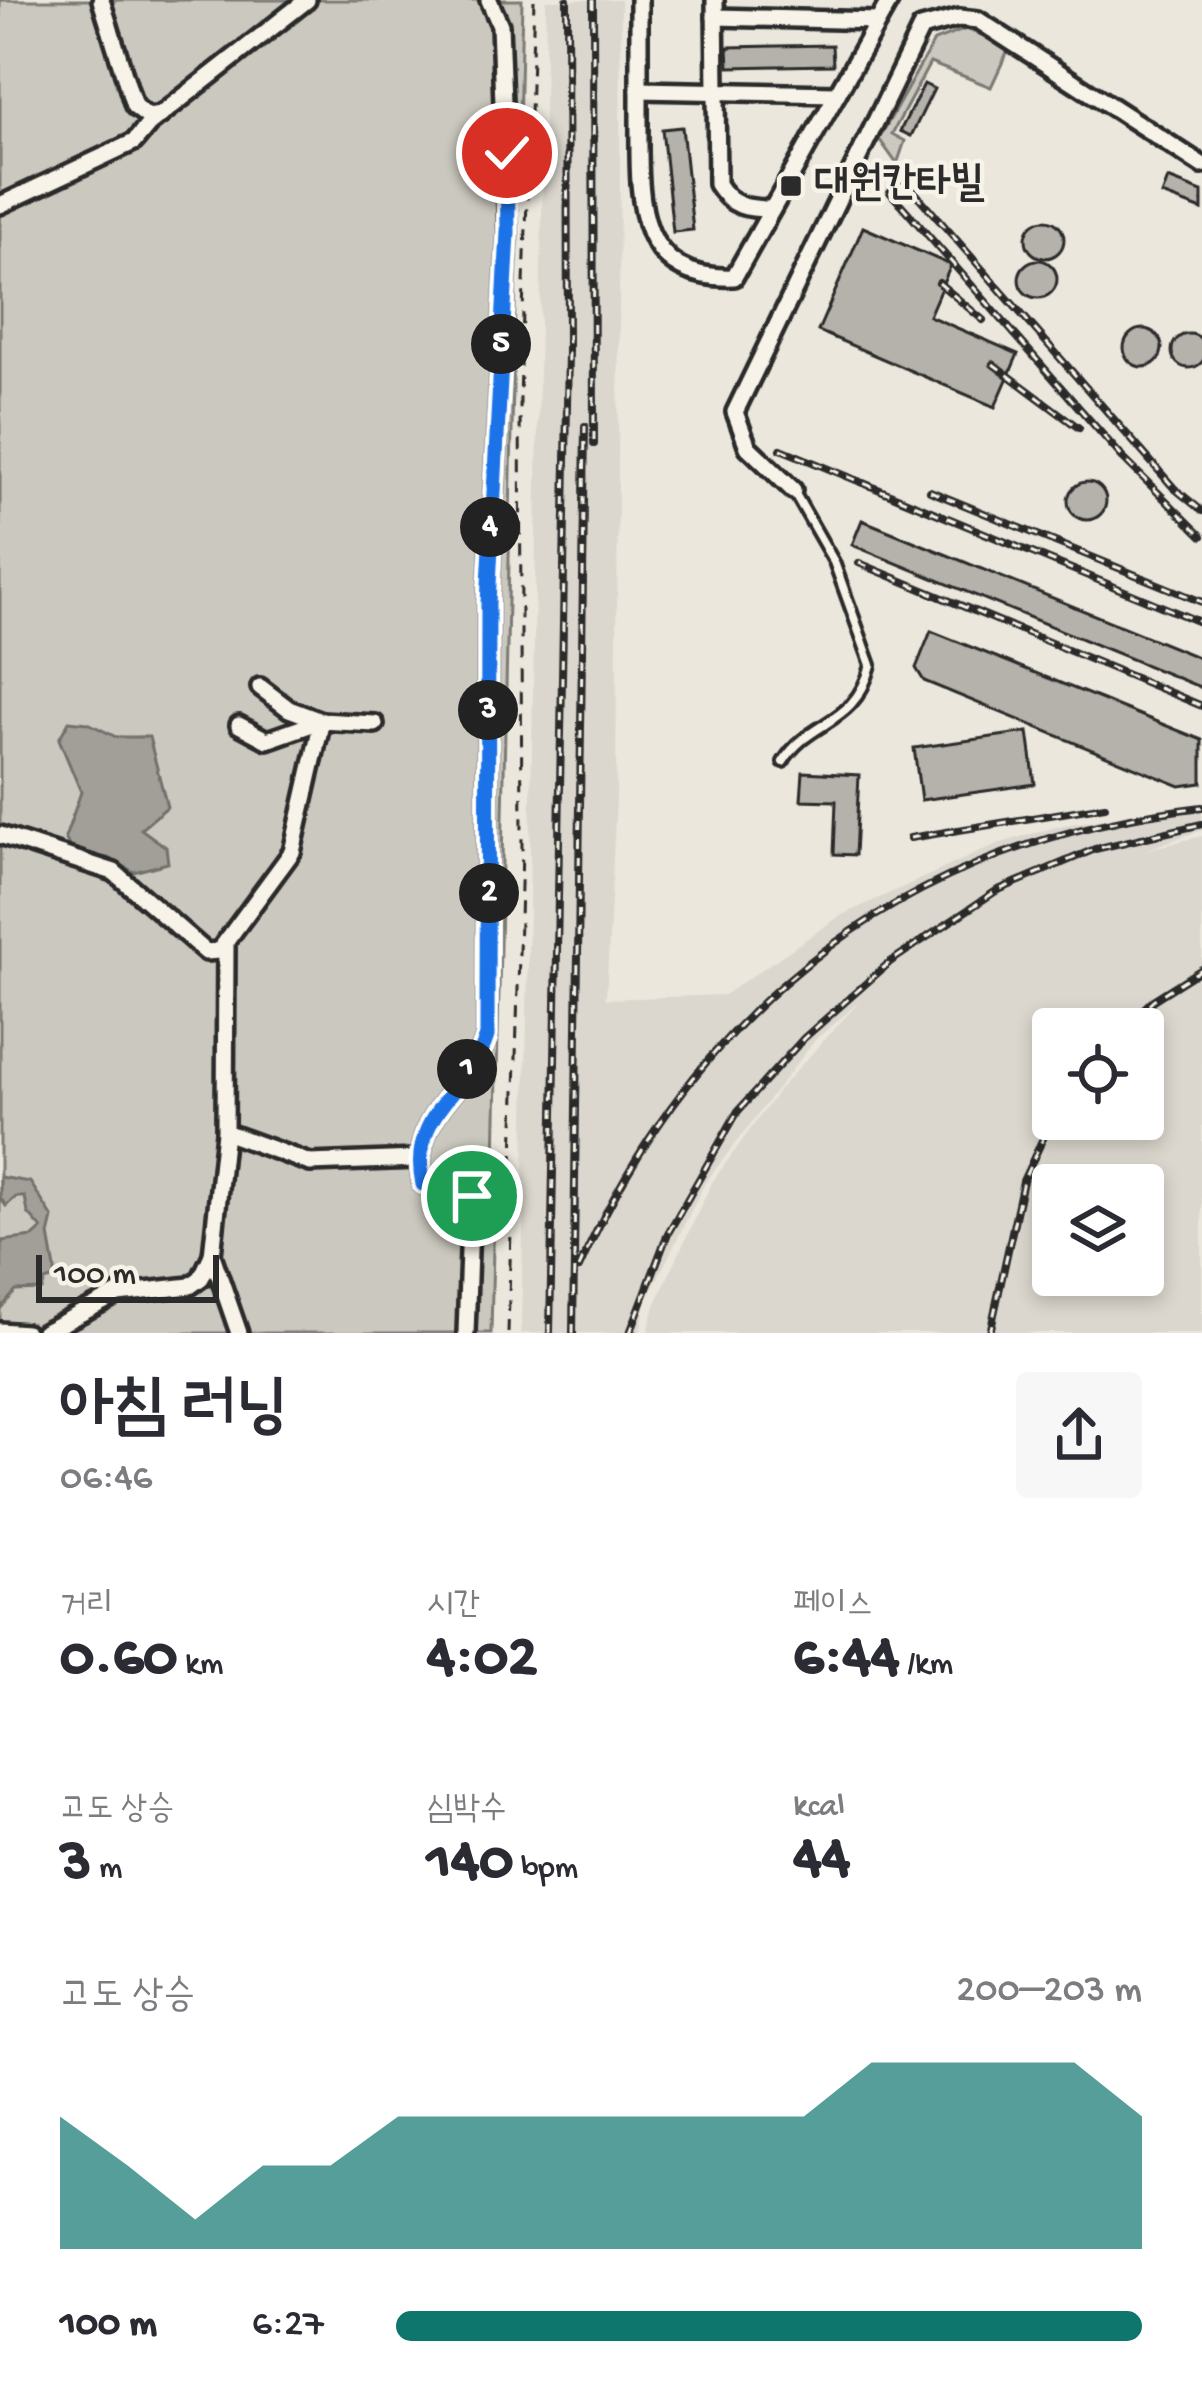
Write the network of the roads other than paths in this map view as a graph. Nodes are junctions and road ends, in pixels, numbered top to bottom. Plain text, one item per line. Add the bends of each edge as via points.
1 (100, 0) edge
2 (307, 0) edge
3 (489, 0) edge
4 (639, 0) edge
5 (890, 0) edge
6 (715, 9) edge
7 (878, 21) junction
8 (639, 90) junction
9 (716, 92) junction
10 (837, 94) junction
11 (161, 115) junction
12 (1202, 166) edge
13 (0, 205) edge
14 (772, 209) junction
15 (794, 490) joint
16 (260, 687) dead end
17 (321, 721) junction
18 (375, 724) dead end
19 (238, 725) dead end
20 (783, 762) dead end
21 (0, 835) edge
22 (226, 944) junction
23 (225, 1132) junction
24 (417, 1159) junction
25 (212, 1256) junction
26 (0, 1331) edge
27 (26, 1333) edge
28 (43, 1333) edge
29 (239, 1333) edge
30 (466, 1333) edge

1 - 11 street via 134,106 148,117
2 - 11 street
3 - 24 street via 500,25 508,233 488,586 487,1036 482,1055 439,1106
4 - 8 street
5 - 7 street
6 - 7 street
6 - 9 street
7 - 10 street
8 - 9 street
8 - 14 street via 639,211 656,246 690,270 734,277
9 - 10 street
9 - 14 street via 717,184 744,208
10 - 14 street
11 - 13 street via 134,142
12 - 15 street via 978,20 921,28 735,412 748,447
15 - 20 lane via 834,562 872,665 857,703 793,746
16 - 17 street
17 - 18 street
17 - 19 street via 267,740
17 - 22 street via 292,852
21 - 22 street via 114,872 206,952
22 - 23 street
23 - 24 street via 310,1163
23 - 25 street
24 - 30 street via 417,1190 460,1186 472,1196
25 - 28 street via 190,1286 118,1294
25 - 29 street
26 - 27 street

